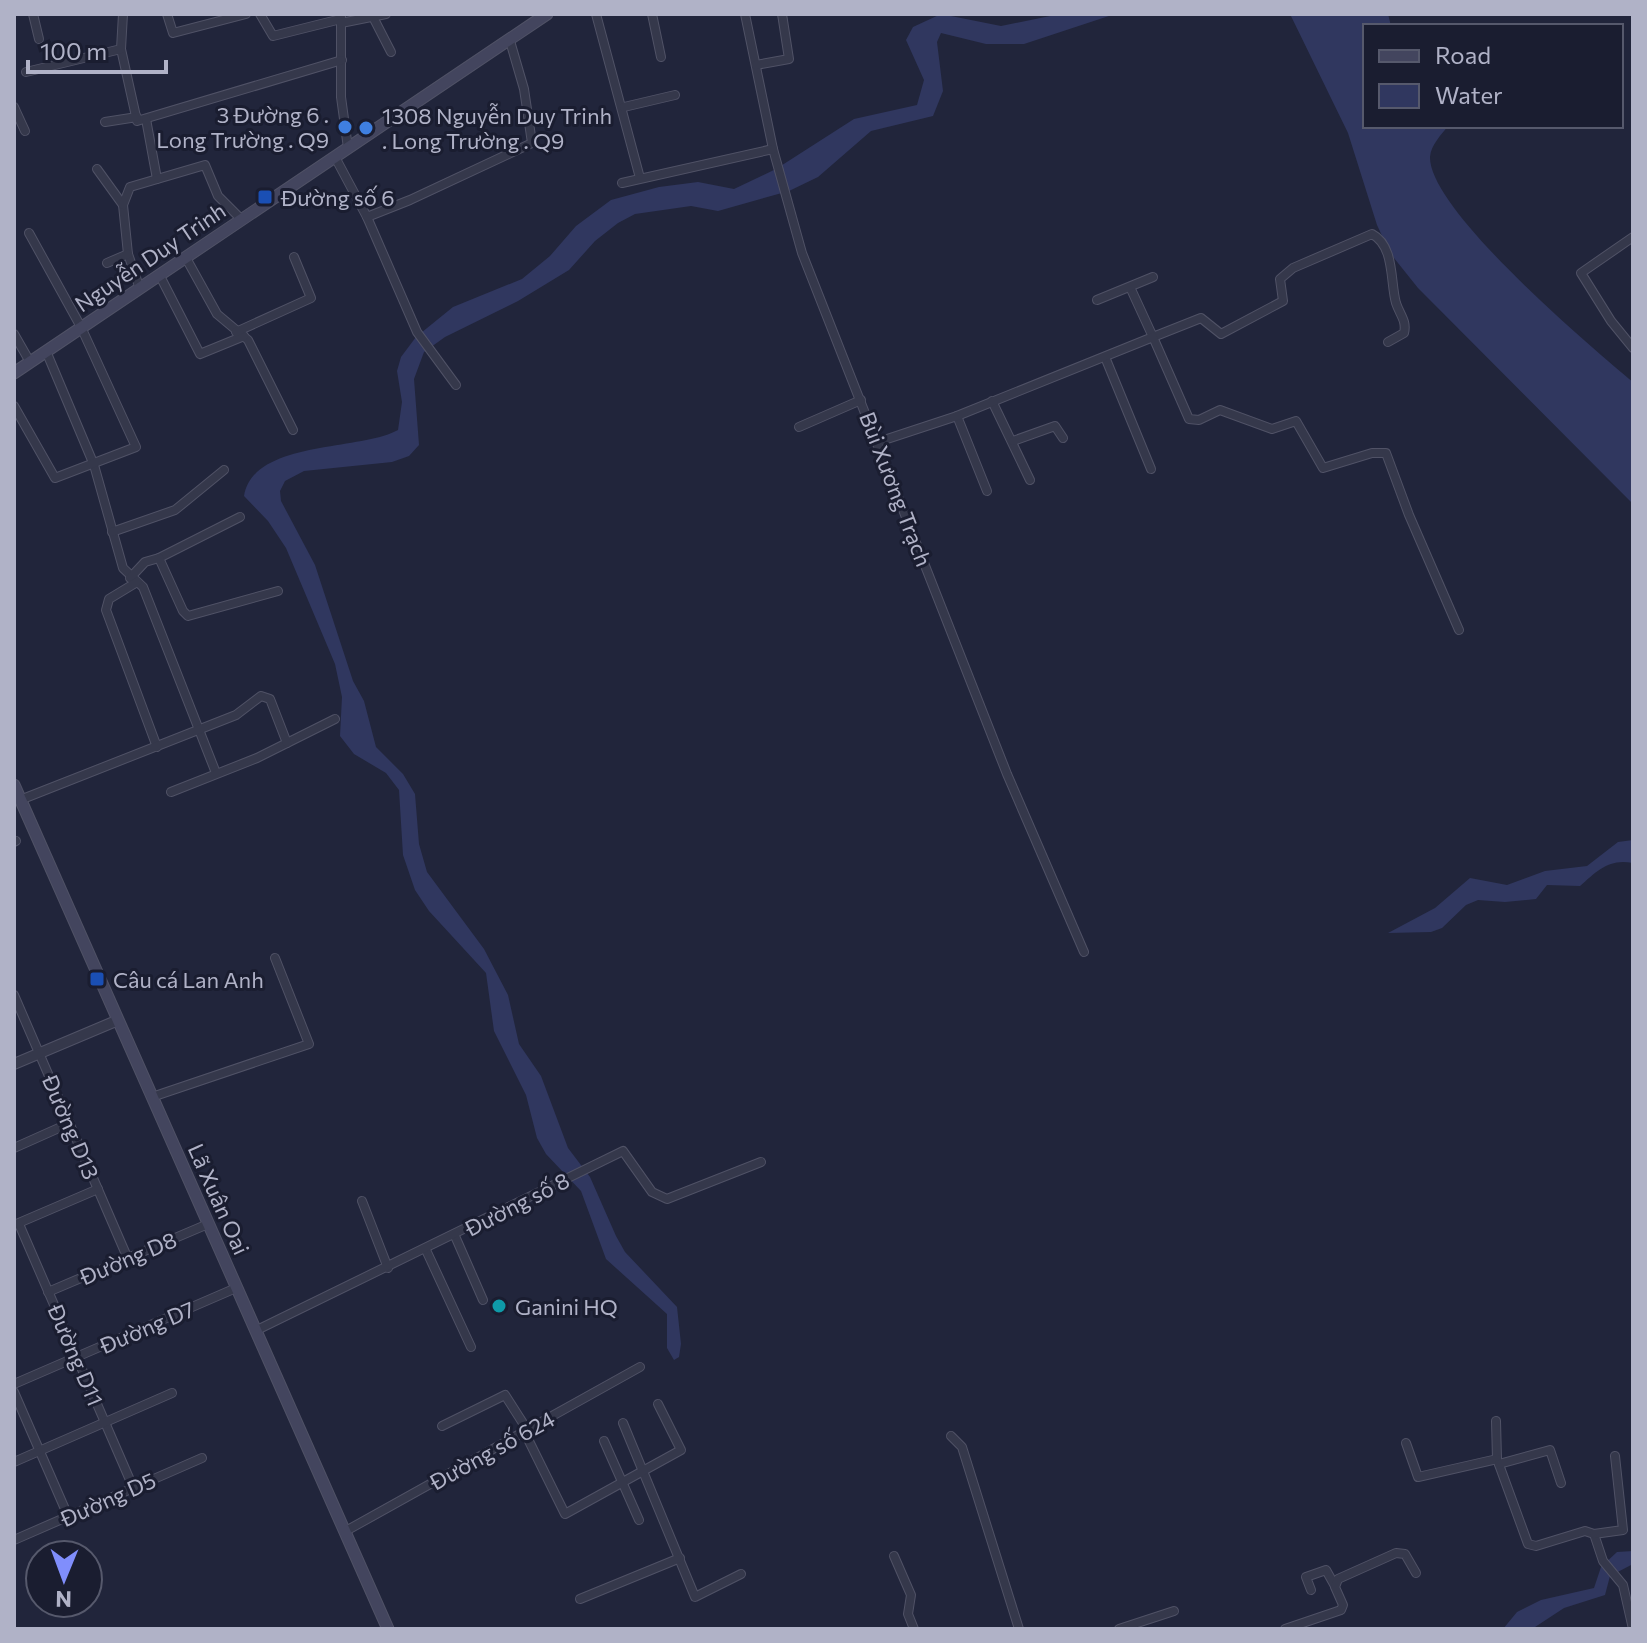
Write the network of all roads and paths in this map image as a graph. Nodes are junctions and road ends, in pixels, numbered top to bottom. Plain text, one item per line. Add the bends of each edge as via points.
1 (33, 14) edge
2 (123, 14) edge
3 (167, 14) edge
4 (246, 14) edge
5 (260, 14) edge
6 (386, 14) edge
7 (547, 14) edge
8 (596, 14) edge
9 (652, 14) edge
10 (745, 14) edge
11 (782, 14) edge
12 (373, 17) junction
13 (341, 19) edge
14 (39, 39) dead end
15 (510, 41) junction
16 (121, 49) junction
17 (391, 52) dead end
18 (661, 57) dead end
19 (342, 60) junction
20 (756, 65) junction
21 (26, 72) dead end
22 (675, 95) dead end
23 (14, 107) edge
24 (624, 107) junction
25 (140, 119) junction
26 (105, 122) dead end
27 (25, 131) dead end
28 (348, 148) junction
29 (773, 149) junction
30 (335, 157) junction
31 (97, 169) dead end
32 (640, 178) junction
33 (157, 179) junction
34 (622, 183) dead end
35 (123, 205) junction
36 (367, 217) junction
37 (242, 220) junction
38 (29, 233) dead end
39 (1633, 237) edge
40 (128, 254) junction
41 (294, 257) dead end
42 (186, 258) junction
43 (107, 263) dead end
44 (160, 276) junction
45 (1153, 277) dead end
46 (1130, 287) junction
47 (140, 289) junction
48 (1097, 300) dead end
49 (81, 327) junction
50 (14, 334) edge
51 (240, 334) junction
52 (1153, 337) junction
53 (1388, 342) dead end
54 (1633, 348) edge
55 (46, 351) junction
56 (1105, 357) junction
57 (30, 362) junction
58 (14, 373) edge
59 (456, 385) dead end
60 (861, 400) junction
61 (992, 401) junction
62 (14, 406) edge
63 (957, 416) junction
64 (799, 427) dead end
65 (293, 430) dead end
66 (1063, 438) dead end
67 (1013, 441) junction
68 (878, 442) junction
69 (94, 465) junction
70 (1151, 469) dead end
71 (224, 470) dead end
72 (1030, 480) dead end
73 (987, 491) dead end
74 (240, 517) dead end
75 (112, 532) junction
76 (159, 558) junction
77 (134, 580) junction
78 (278, 591) dead end
79 (1459, 630) dead end
80 (335, 719) dead end
81 (199, 730) junction
82 (287, 743) junction
83 (157, 747) junction
84 (216, 773) junction
85 (14, 785) edge
86 (171, 792) dead end
87 (20, 800) junction
88 (1084, 952) dead end
89 (275, 958) dead end
90 (14, 995) edge
91 (116, 1021) junction
92 (39, 1053) junction
93 (14, 1064) edge
94 (152, 1097) junction
95 (70, 1123) junction
96 (14, 1148) edge
97 (761, 1162) dead end
98 (98, 1189) junction
99 (362, 1201) dead end
100 (208, 1224) junction
101 (16, 1225) edge
102 (455, 1236) junction
103 (426, 1250) junction
104 (128, 1259) junction
105 (388, 1268) junction
106 (236, 1288) junction
107 (48, 1292) junction
108 (483, 1300) dead end
109 (257, 1330) junction
110 (471, 1347) dead end
111 (77, 1357) junction
112 (640, 1367) dead end
113 (14, 1384) edge
114 (14, 1392) edge
115 (172, 1393) dead end
116 (658, 1404) dead end
117 (1496, 1421) dead end
118 (105, 1422) junction
119 (623, 1423) dead end
120 (442, 1426) dead end
121 (526, 1432) junction
122 (951, 1436) dead end
123 (604, 1441) dead end
124 (1406, 1443) dead end
125 (40, 1451) junction
126 (1615, 1456) dead end
127 (202, 1458) dead end
128 (14, 1462) edge
129 (1498, 1462) junction
130 (645, 1471) junction
131 (624, 1482) junction
132 (1561, 1483) dead end
133 (133, 1487) junction
134 (68, 1516) junction
135 (639, 1520) dead end
136 (344, 1532) junction
137 (1594, 1534) junction
138 (14, 1540) edge
139 (894, 1556) dead end
140 (680, 1558) junction
141 (1416, 1573) dead end
142 (741, 1574) dead end
143 (1335, 1587) junction
144 (1311, 1590) dead end
145 (580, 1599) dead end
146 (1174, 1611) dead end
147 (388, 1629) edge
148 (914, 1629) edge
149 (1019, 1629) edge
150 (1119, 1629) edge
151 (1285, 1629) edge
152 (1633, 1629) edge

1 - 14 street
2 - 16 street
3 - 4 street via 173,33
5 - 13 street via 273,36
6 - 12 street
7 - 15 main road, Nguyễn Duy Trinh
8 - 24 street
9 - 18 street
10 - 20 street, Bùi Xương Trạch
11 - 20 street via 789,59
12 - 13 street
12 - 17 street
13 - 19 street
15 - 28 main road, Nguyễn Duy Trinh
15 - 36 street via 532,143
16 - 21 street
16 - 25 street
19 - 25 street
19 - 28 street
20 - 29 street, Bùi Xương Trạch
22 - 24 street
23 - 27 street
24 - 32 street
25 - 26 street
25 - 33 street
28 - 30 main road, Nguyễn Duy Trinh
29 - 32 street
29 - 60 street, Bùi Xương Trạch via 802,253
30 - 36 street
30 - 37 main road, Nguyễn Duy Trinh
31 - 35 street
32 - 34 street
33 - 35 street via 130,187
33 - 37 street via 205,165 218,196
35 - 40 street
36 - 59 street via 415,329
37 - 42 main road, Nguyễn Duy Trinh
38 - 49 street
39 - 54 street via 1581,273
40 - 43 street
40 - 47 street
41 - 51 street via 311,298
42 - 44 main road, Nguyễn Duy Trinh
42 - 51 street via 217,314
44 - 47 main road, Nguyễn Duy Trinh
44 - 51 street via 200,354
45 - 46 street
46 - 48 street
46 - 52 street
47 - 49 main road, Nguyễn Duy Trinh
49 - 55 main road, Nguyễn Duy Trinh
49 - 69 street via 135,442 134,450
50 - 57 street
51 - 65 street
52 - 53 street via 1201,318 1221,334 1283,301 1280,279 1293,268 1372,234 1392,269 1395,299 1406,321 1404,333
52 - 56 street
52 - 79 street via 1189,419 1220,410 1272,429 1296,421 1323,468 1386,453
55 - 57 main road, Nguyễn Duy Trinh
55 - 69 street
56 - 61 street
56 - 70 street
57 - 58 main road, Nguyễn Duy Trinh
60 - 64 street
60 - 68 street, Bùi Xương Trạch
61 - 63 street
61 - 67 street
62 - 69 street via 55,478
63 - 68 street
63 - 73 street
66 - 67 street via 1055,426
67 - 72 street
68 - 88 street, Bùi Xương Trạch via 1007,774
69 - 75 street
71 - 75 street via 175,510
74 - 76 street
75 - 77 street via 123,568
76 - 77 street via 145,562
76 - 78 street via 188,616
77 - 81 street via 143,587
77 - 83 street via 109,599 106,610
80 - 82 street
81 - 82 street via 266,696
81 - 83 street
81 - 84 street
82 - 84 street
83 - 87 street
84 - 86 street
85 - 87 main road, Lã Xuân Oai
87 - 91 main road, Lã Xuân Oai
89 - 94 street via 309,1044
90 - 92 street, Đường D13
91 - 92 street
91 - 94 main road, Lã Xuân Oai
92 - 93 street
92 - 95 street, Đường D13
94 - 100 main road, Lã Xuân Oai
95 - 96 street
95 - 98 street, Đường D13
97 - 102 street, Đường số 8 via 667,1199 652,1192 626,1151
98 - 101 street
98 - 104 street, Đường D13
99 - 105 street
100 - 104 street, Đường D8
100 - 106 main road, Lã Xuân Oai
101 - 107 street, Đường D11
102 - 103 street, Đường số 8
102 - 108 street
103 - 105 street, Đường số 8
103 - 110 street
104 - 107 street, Đường D8
105 - 109 street, Đường số 8
106 - 109 main road, Lã Xuân Oai
106 - 111 street, Đường D7
107 - 111 street, Đường D11
109 - 136 main road, Lã Xuân Oai
111 - 113 street, Đường D7
111 - 118 street, Đường D11
112 - 121 street, Đường số 624
114 - 125 street
115 - 118 street
116 - 130 street via 681,1450
117 - 129 street
118 - 125 street
118 - 133 street, Đường D11
119 - 130 street
120 - 121 street via 505,1395
121 - 131 street via 565,1514
121 - 136 street, Đường số 624
122 - 149 street via 962,1447
123 - 131 street
124 - 129 street via 1418,1477
125 - 128 street
125 - 134 street
126 - 137 street via 1623,1530
127 - 133 street, Đường D5
129 - 132 street via 1550,1450
129 - 137 street via 1528,1544 1585,1531
130 - 131 street
130 - 140 street
131 - 135 street
133 - 134 street, Đường D5
134 - 138 street, Đường D5
136 - 147 main road, Lã Xuân Oai
137 - 152 street via 1603,1561 1620,1579 1628,1598
139 - 148 street via 911,1595 908,1614
140 - 142 street via 695,1597
140 - 145 street
141 - 143 street via 1405,1554 1396,1553 1338,1579
143 - 144 street via 1326,1570 1306,1577
143 - 151 street via 1341,1610
146 - 150 street

